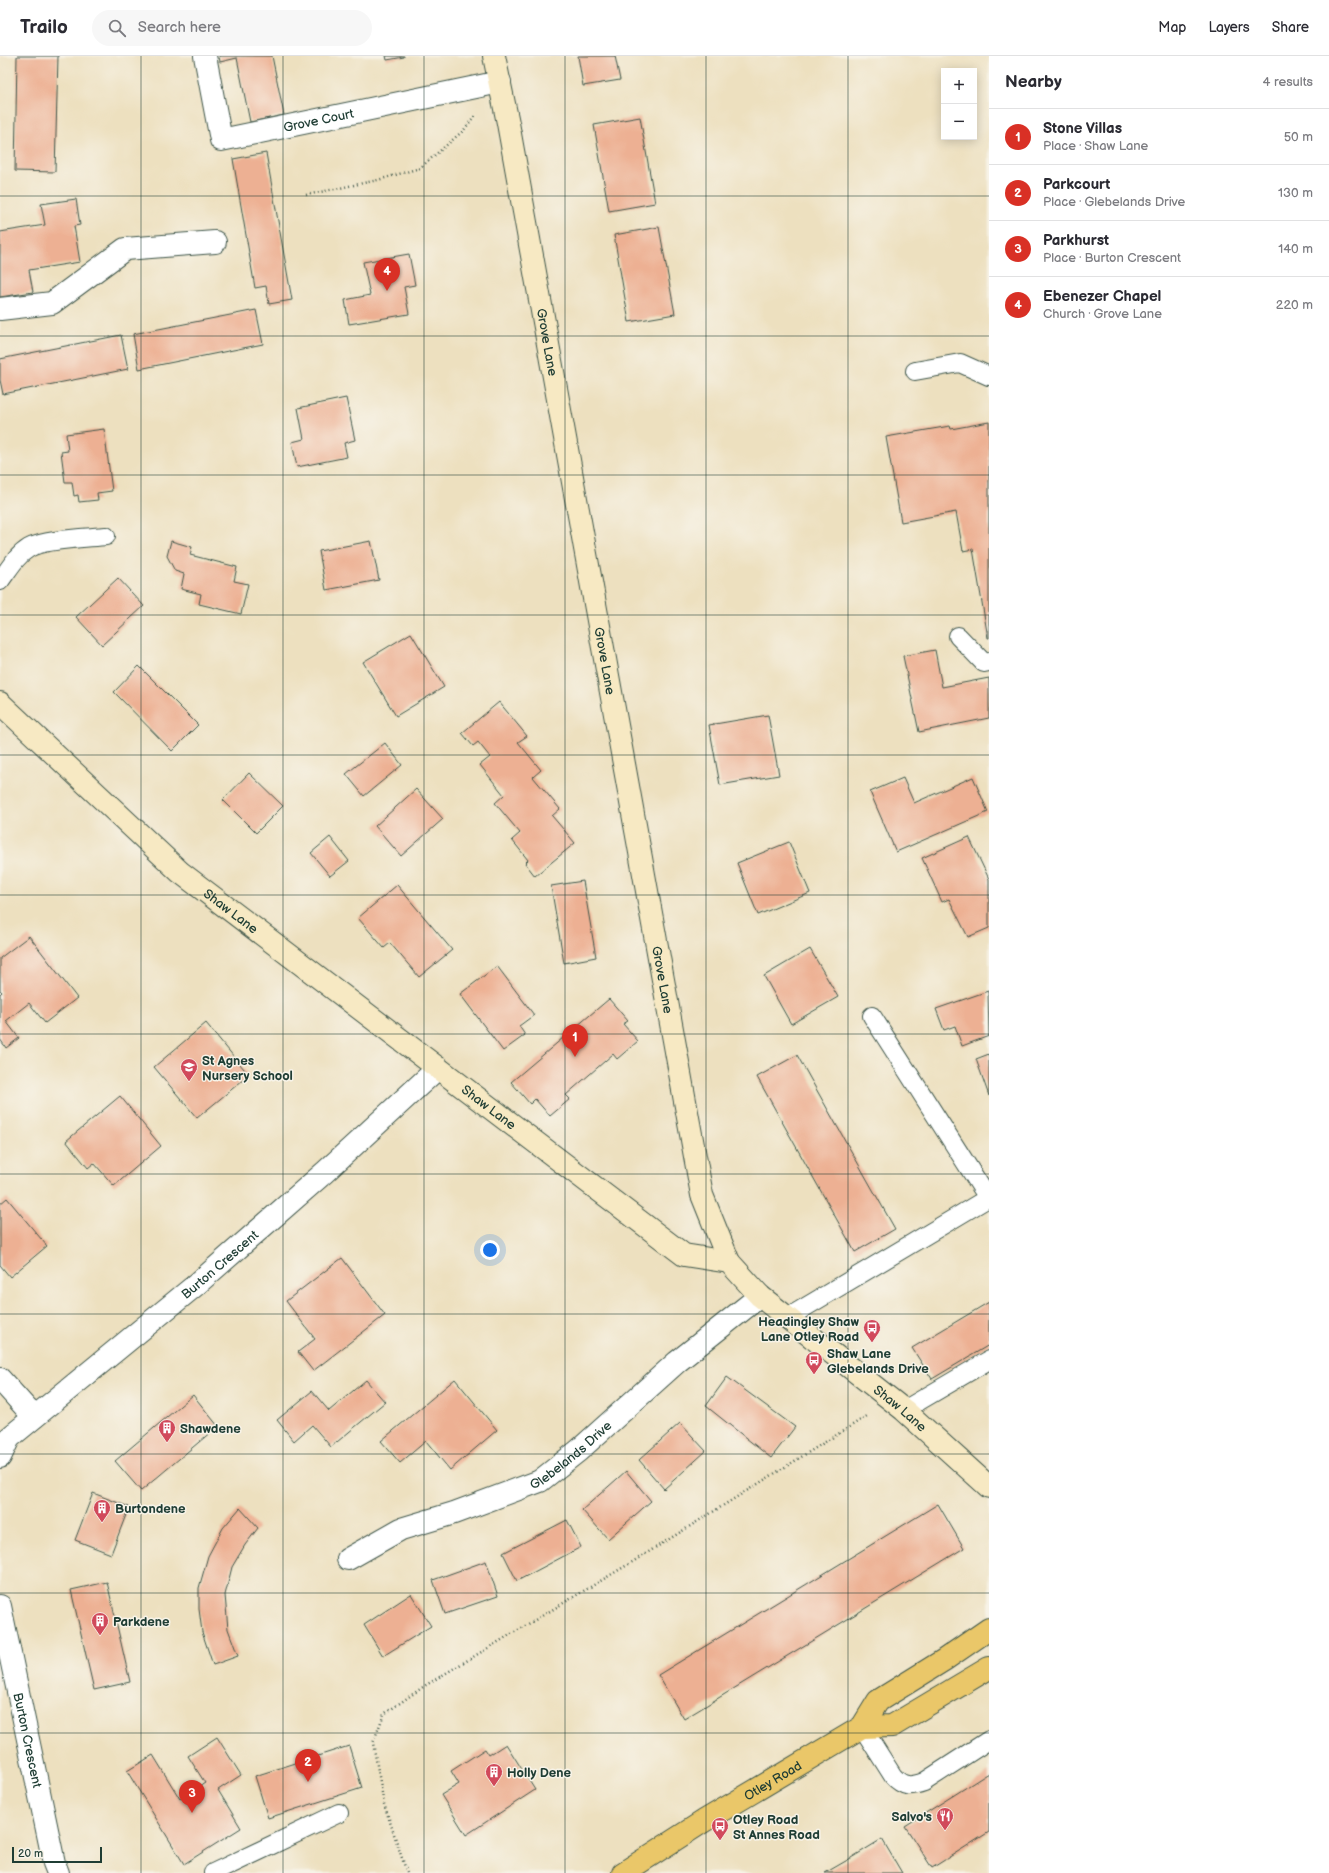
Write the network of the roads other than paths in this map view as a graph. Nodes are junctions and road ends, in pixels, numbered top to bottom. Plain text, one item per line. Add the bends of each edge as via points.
1 (205, 56) edge
2 (494, 56) edge
3 (500, 82) junction
4 (216, 242) dead end
5 (0, 309) edge
6 (915, 371) dead end
7 (989, 376) edge
8 (106, 536) dead end
9 (0, 581) edge
10 (958, 636) dead end
11 (989, 662) edge
12 (0, 703) edge
13 (872, 1016) dead end
14 (438, 1068) junction
15 (729, 1262) junction
16 (760, 1296) junction
17 (787, 1318) junction
18 (989, 1360) edge
19 (0, 1379) edge
20 (897, 1406) junction
21 (34, 1417) junction
22 (0, 1457) edge
23 (989, 1487) edge
24 (348, 1559) dead end
25 (0, 1606) edge
26 (989, 1628) edge
27 (989, 1668) edge
28 (862, 1727) junction
29 (989, 1740) edge
30 (339, 1813) dead end
31 (58, 1873) edge
32 (213, 1873) edge
33 (623, 1873) edge

1 - 3 street, Grove Court via 221,140
2 - 3 main road, Grove Lane
3 - 15 main road, Grove Lane via 702,1196
4 - 5 street via 125,249 52,303
6 - 7 lane via 960,363
8 - 9 lane via 48,542 29,547 15,559
10 - 11 lane via 984,663
12 - 14 main road, Shaw Lane via 180,872
13 - 17 lane via 988,1198
14 - 15 main road, Shaw Lane via 684,1256
14 - 21 street, Burton Crescent via 325,1172 197,1284
15 - 16 main road, Shaw Lane
16 - 17 main road, Shaw Lane
16 - 24 street, Glebelands Drive via 677,1362 578,1451 540,1481 454,1513 401,1529
17 - 20 main road, Shaw Lane
18 - 20 lane
19 - 21 street
20 - 23 main road, Shaw Lane
21 - 22 street, Burton Crescent via 9,1438
25 - 31 street, Burton Crescent
26 - 28 highway, Otley Road via 944,1660 878,1701
27 - 28 highway, Otley Road via 892,1726
28 - 29 lane via 893,1776 906,1786 924,1782
28 - 33 highway, Otley Road via 704,1820
30 - 32 lane

